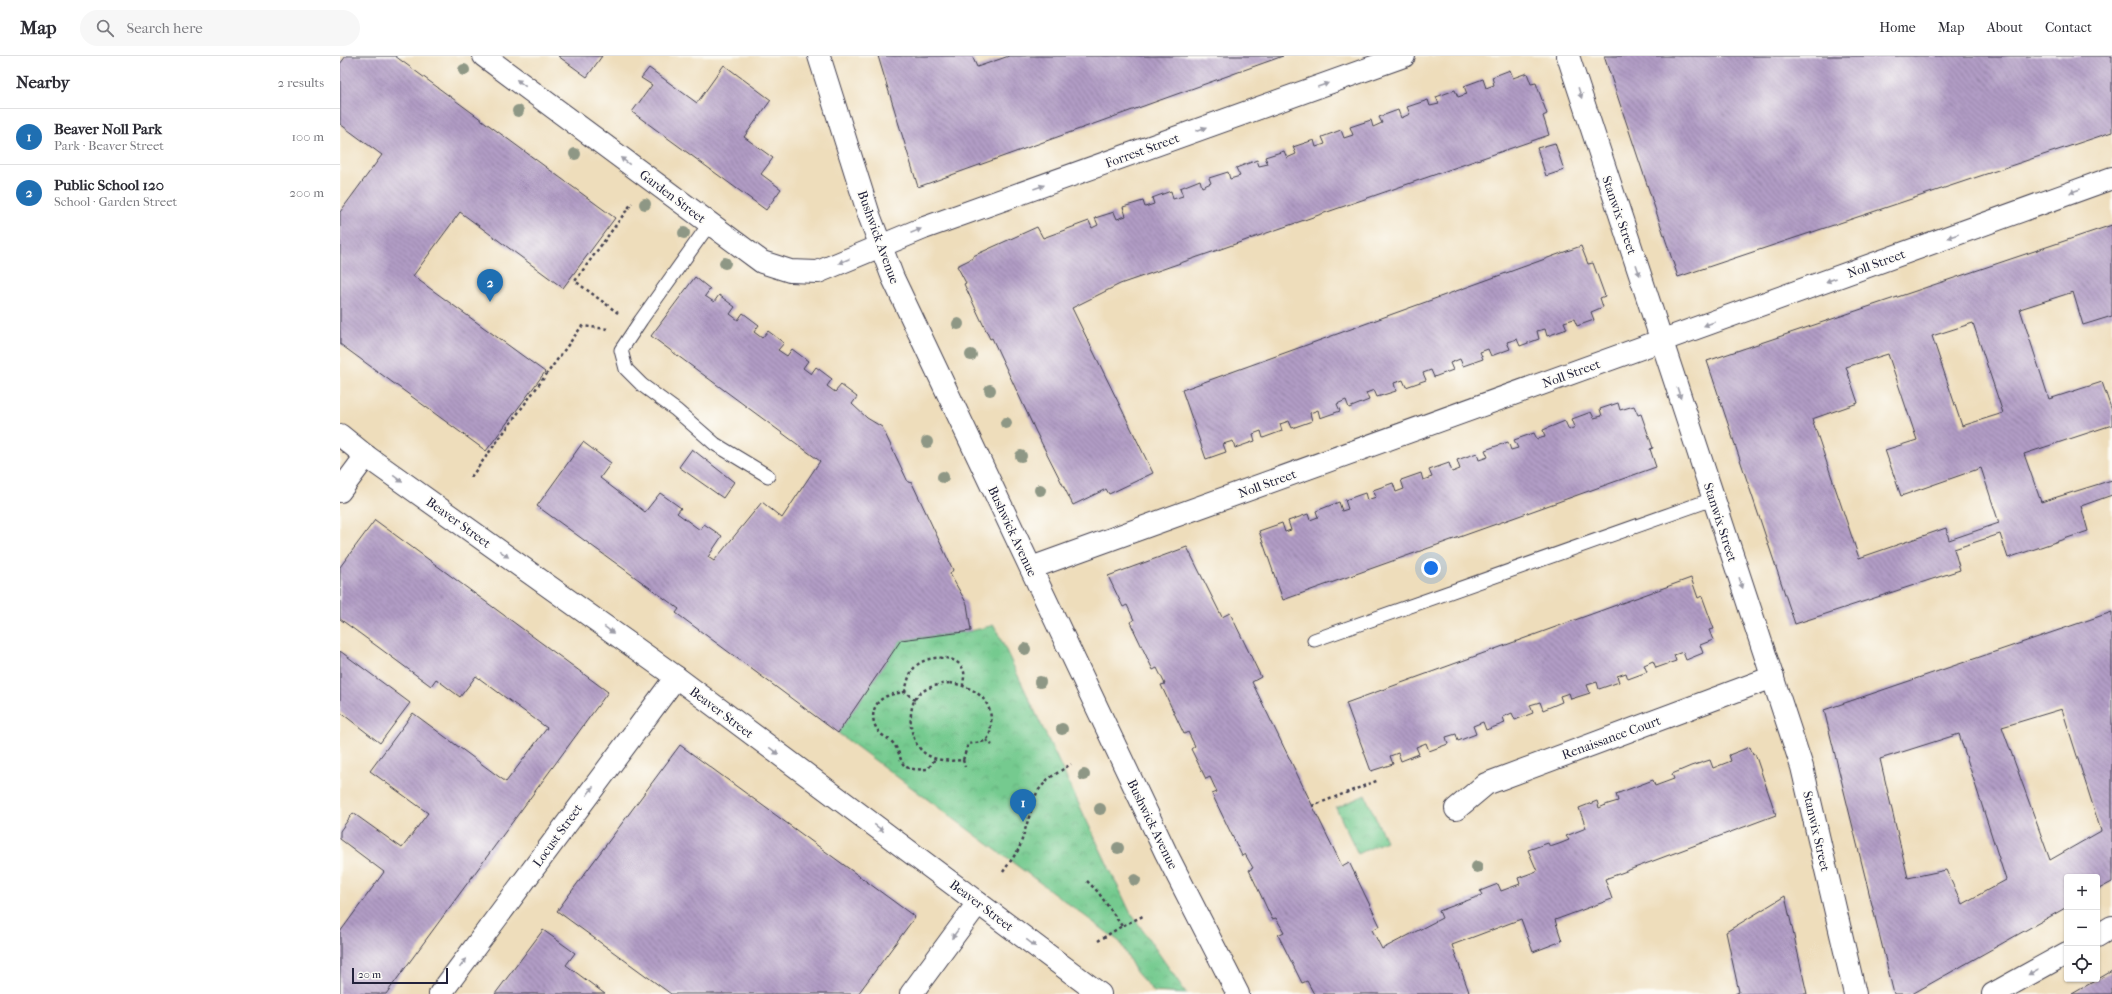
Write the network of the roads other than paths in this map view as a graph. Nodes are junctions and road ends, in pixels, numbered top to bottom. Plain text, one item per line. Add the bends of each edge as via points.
1 (484, 56) edge
2 (819, 56) edge
3 (1404, 56) edge
4 (1568, 56) edge
5 (2112, 178) edge
6 (710, 223) junction
7 (880, 246) junction
8 (1662, 340) junction
9 (340, 435) edge
10 (366, 456) junction
11 (768, 476) dead end
12 (340, 492) edge
13 (1713, 499) junction
14 (1031, 568) junction
15 (1314, 640) dead end
16 (676, 677) junction
17 (1773, 677) junction
18 (1456, 809) dead end
19 (978, 903) junction
20 (2112, 928) edge
21 (2100, 934) edge
22 (2064, 955) edge
23 (440, 994) edge
24 (911, 994) edge
25 (1100, 994) edge
26 (1238, 994) edge
27 (1855, 994) edge
28 (1993, 994) edge

6 -> 1 street, Garden Street
2 - 7 street, Bushwick Avenue
7 -> 3 street, Forrest Street
4 -> 8 street, Stanwix Street
5 -> 8 street, Noll Street
7 -> 6 street, Garden Street via 818,272 790,271 762,262
6 - 11 lane via 622,350 626,369 642,386 676,410 715,444
7 - 14 street, Bushwick Avenue
8 -> 13 street, Stanwix Street
8 - 14 street, Noll Street
9 - 10 street, Beaver Street
10 - 12 street
10 -> 16 street, Beaver Street
13 - 15 lane
13 -> 17 street, Stanwix Street
14 - 26 street, Bushwick Avenue via 1166,853
16 -> 19 street, Beaver Street
23 -> 16 street, Locust Street
17 - 18 street, Renaissance Court via 1486,784
17 - 27 street, Stanwix Street via 1802,767
19 -> 24 street
19 -> 25 street, Beaver Street
20 - 21 street
22 -> 28 street

